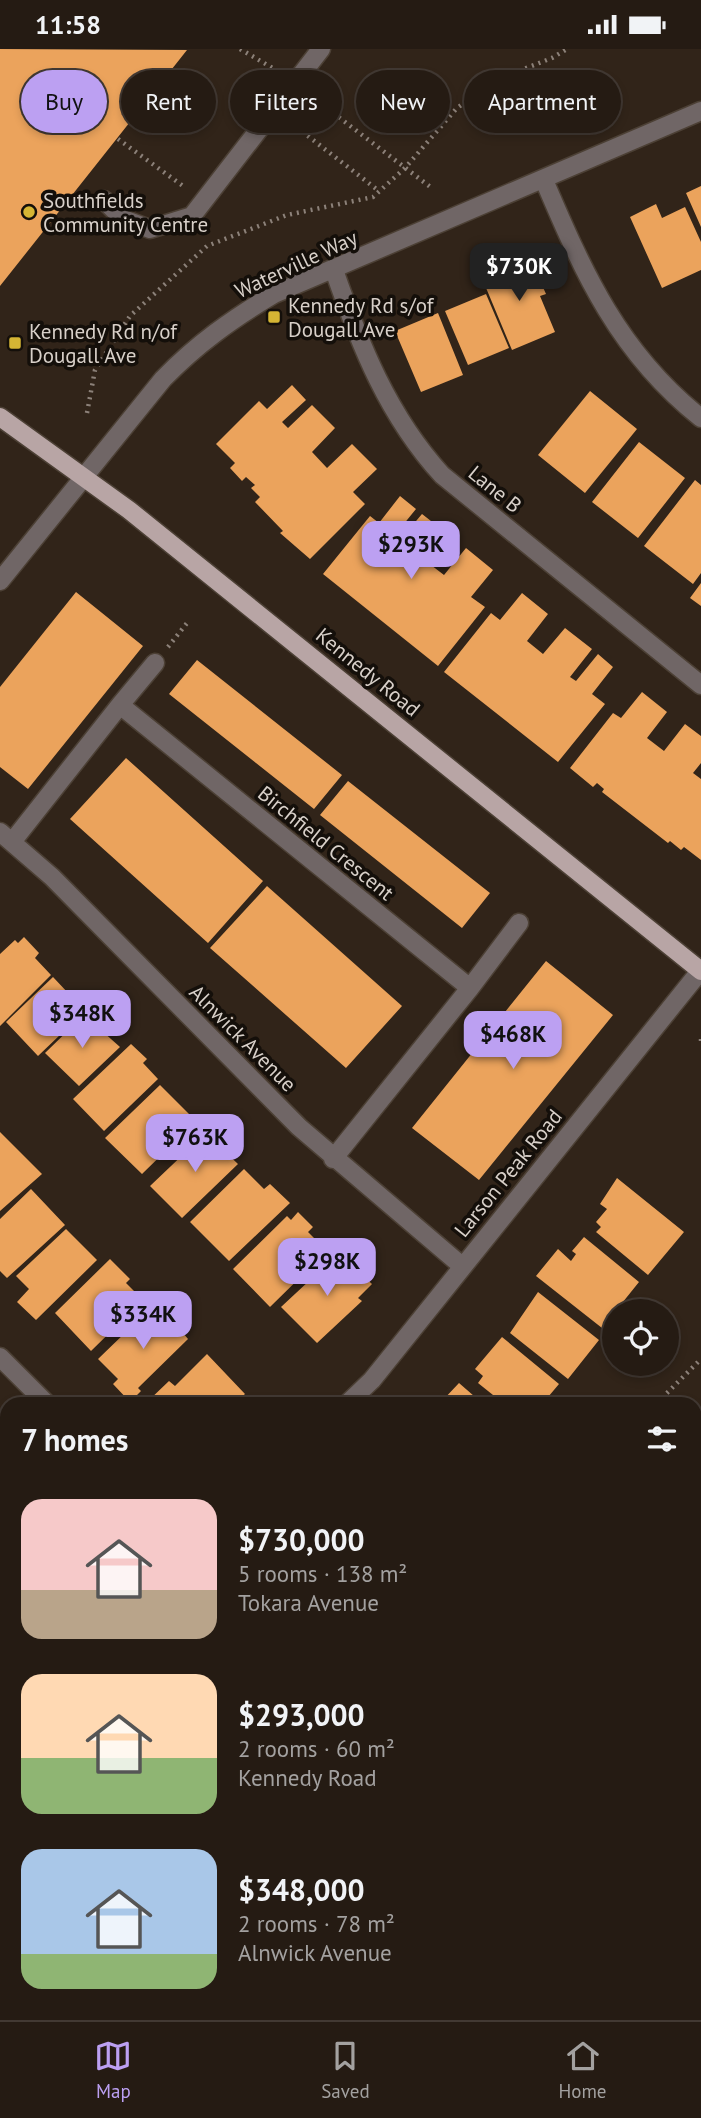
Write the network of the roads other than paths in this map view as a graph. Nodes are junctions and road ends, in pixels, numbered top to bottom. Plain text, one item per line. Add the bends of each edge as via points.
1 (321, 49) edge
2 (701, 111) edge
3 (544, 180) junction
4 (104, 200) dead end
5 (334, 270) junction
6 (0, 417) edge
7 (701, 418) edge
8 (83, 477) junction
9 (0, 581) edge
10 (155, 663) dead end
11 (701, 685) edge
12 (120, 705) junction
13 (6, 837) edge
14 (519, 923) dead end
15 (701, 970) edge
16 (470, 988) junction
17 (333, 1159) junction
18 (463, 1266) junction
19 (0, 1357) edge
20 (40, 1397) edge
21 (354, 1397) edge

1 - 4 street via 192,216 149,229 123,219
2 - 3 street, Waterville Way
3 - 5 street, Waterville Way
3 - 7 street via 579,263 606,312 640,361
5 - 8 street, Waterville Way via 274,294 193,348
5 - 11 street, Lane B via 379,383 415,446 442,475
6 - 8 main road, Kennedy Road
8 - 9 street, Waterville Way
8 - 15 main road, Kennedy Road
10 - 12 street
12 - 13 street
12 - 16 street, Birchfield Crescent
13 - 17 street, Alnwick Avenue via 52,877
14 - 16 street
15 - 18 street, Larson Peak Road
16 - 17 street
17 - 18 street, Alnwick Avenue
18 - 21 street, Larson Peak Road
19 - 20 street

